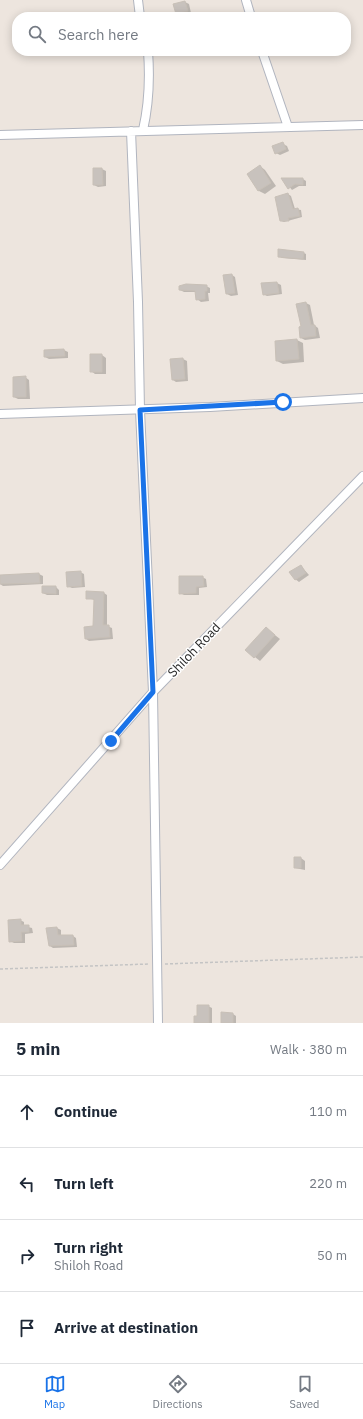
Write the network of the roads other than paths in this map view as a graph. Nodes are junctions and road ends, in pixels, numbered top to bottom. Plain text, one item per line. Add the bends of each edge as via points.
1 (138, 0) edge
2 (246, 0) edge
3 (139, 12) edge
4 (250, 12) edge
5 (148, 56) edge
6 (264, 56) edge
7 (363, 125) edge
8 (288, 127) junction
9 (143, 130) junction
10 (130, 131) junction
11 (0, 135) edge
12 (363, 398) edge
13 (140, 410) junction
14 (0, 414) edge
15 (363, 476) edge
16 (153, 692) junction
17 (0, 865) edge
18 (158, 1023) edge

1 - 3 street
2 - 4 street
5 - 9 street via 148,105
6 - 8 street
7 - 8 street
8 - 9 street
9 - 10 street
10 - 11 street
10 - 13 street
12 - 13 street
13 - 14 street
13 - 16 street
15 - 16 street, Shiloh Road
16 - 17 street, Shiloh Road
16 - 18 street

